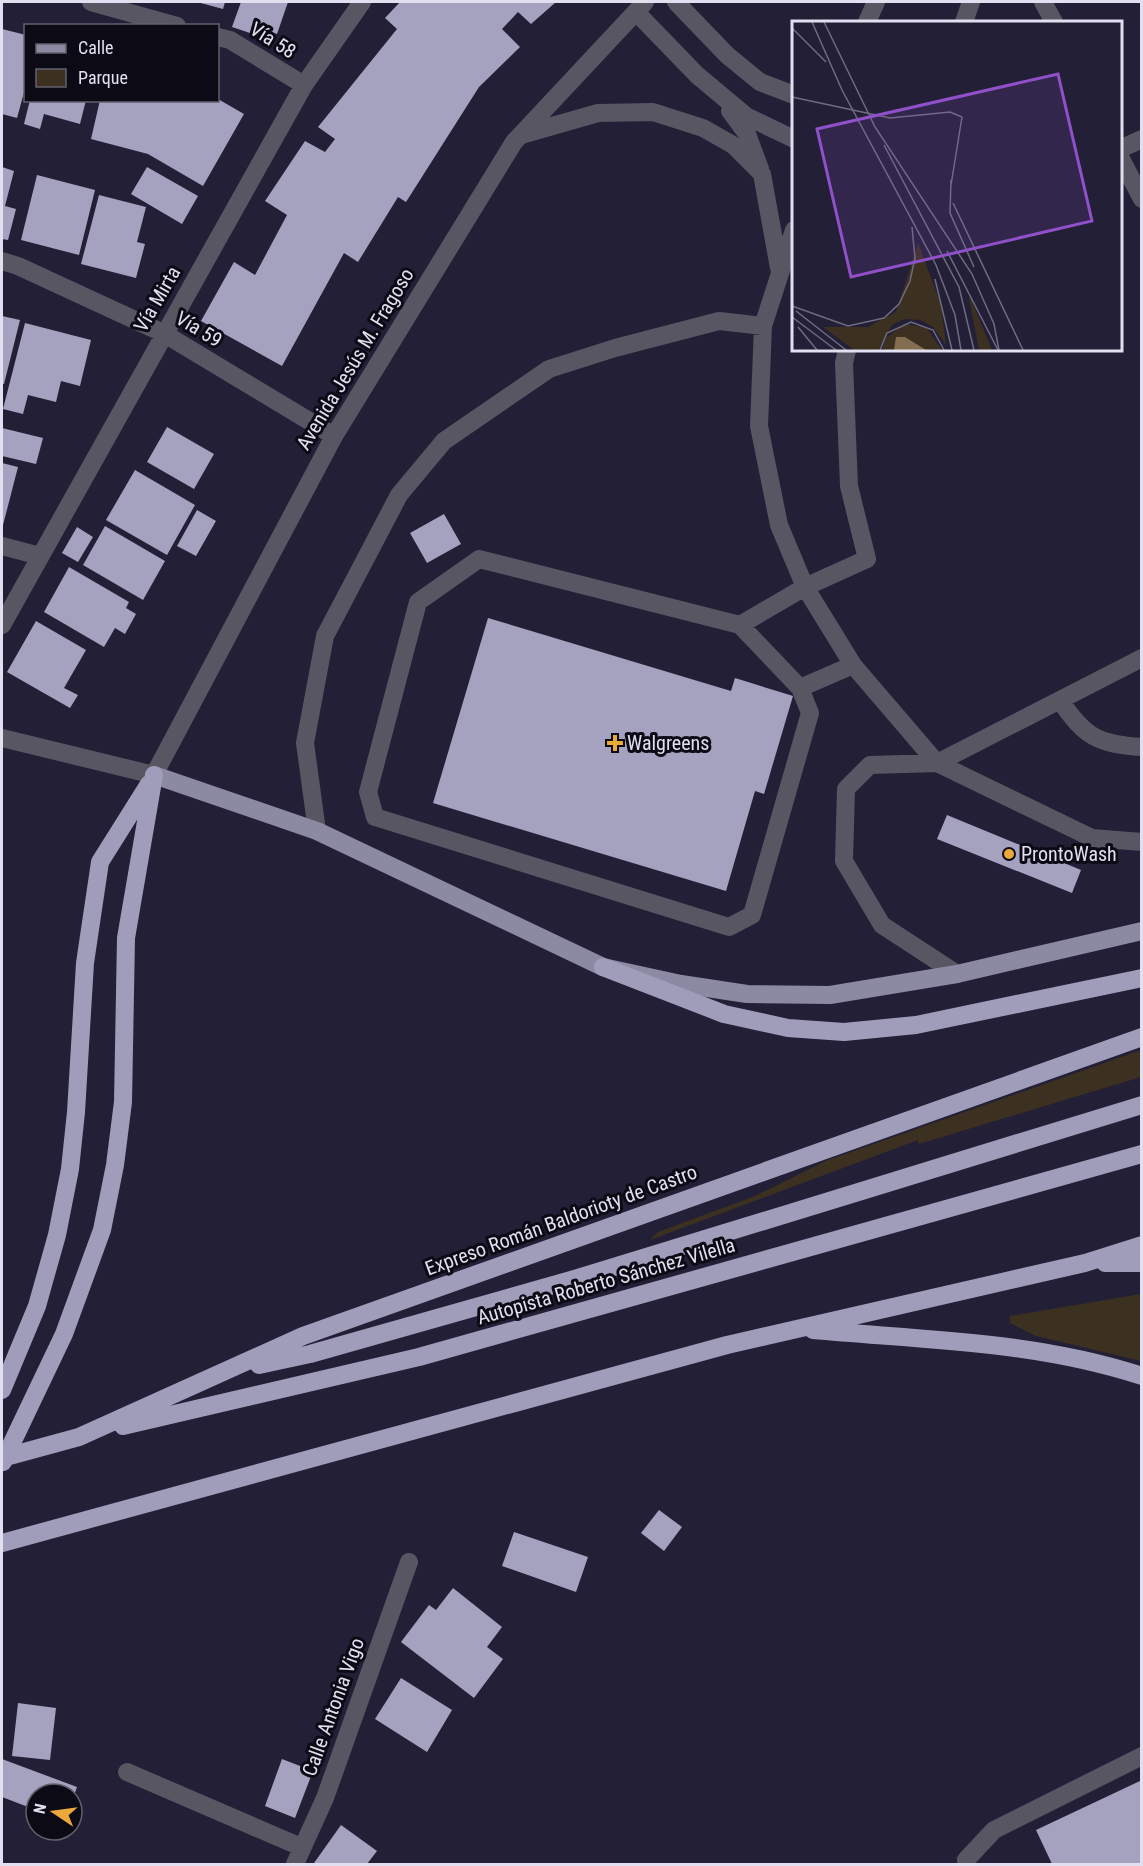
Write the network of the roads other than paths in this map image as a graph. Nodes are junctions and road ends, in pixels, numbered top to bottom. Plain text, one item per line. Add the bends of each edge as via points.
1 (91, 2) edge
2 (362, 2) edge
3 (676, 2) edge
4 (876, 2) edge
5 (971, 2) edge
6 (1043, 2) edge
7 (640, 7) edge
8 (867, 21) edge
9 (964, 21) edge
10 (1053, 21) edge
11 (170, 24) edge
12 (219, 37) edge
13 (304, 85) junction
14 (715, 90) junction
15 (792, 94) edge
16 (703, 128) junction
17 (747, 134) junction
18 (520, 136) junction
19 (792, 138) edge
20 (1142, 139) edge
21 (792, 145) edge
22 (1122, 148) edge
23 (1122, 162) edge
24 (762, 174) junction
25 (1142, 199) edge
26 (792, 236) edge
27 (2, 261) edge
28 (780, 273) junction
29 (763, 326) junction
30 (163, 333) junction
31 (847, 351) edge
32 (334, 436) junction
33 (2, 546) edge
34 (40, 556) junction
35 (805, 587) junction
36 (2, 625) edge
37 (740, 625) junction
38 (1142, 658) edge
39 (853, 665) junction
40 (800, 688) junction
41 (1060, 700) junction
42 (2, 738) edge
43 (1142, 747) edge
44 (937, 763) junction
45 (154, 775) junction
46 (317, 831) junction
47 (1142, 842) edge
48 (1142, 931) edge
49 (603, 968) junction
50 (957, 974) junction
51 (1142, 978) edge
52 (1142, 1037) edge
53 (1142, 1106) edge
54 (1142, 1154) edge
55 (1142, 1245) edge
56 (1085, 1263) junction
57 (1142, 1263) edge
58 (796, 1328) junction
59 (228, 1371) junction
60 (1142, 1376) edge
61 (2, 1390) edge
62 (79, 1437) junction
63 (2, 1458) edge
64 (2, 1466) edge
65 (2, 1544) edge
66 (409, 1562) dead end
67 (1142, 1756) edge
68 (127, 1772) dead end
69 (301, 1847) junction
70 (295, 1864) edge
71 (967, 1864) edge

1 - 11 street
2 - 13 street, Vía Mirta
3 - 15 street via 727,55 760,82
4 - 8 street
5 - 9 street
6 - 10 street
7 - 14 street
7 - 18 street, Avenida Jesús M. Fragoso
12 - 13 street, Vía 58
13 - 30 street, Vía Mirta
14 - 17 street
14 - 19 street via 746,117
16 - 17 street
16 - 18 street via 653,112 598,113
16 - 24 street via 733,146
17 - 21 street
17 - 24 street
18 - 32 street, Avenida Jesús M. Fragoso
20 - 22 street
23 - 25 street
24 - 28 street
26 - 28 street
27 - 30 street, Vía 59
28 - 29 street
29 - 35 street via 759,426 779,525
29 - 46 street via 719,321 549,369 444,441 399,495 326,636 305,743
30 - 32 street, Vía 59
30 - 34 street, Vía Mirta
31 - 35 street via 849,486 867,559
32 - 45 street, Avenida Jesús M. Fragoso
33 - 34 street
34 - 36 street, Vía Mirta
35 - 37 street
35 - 39 street
37 - 40 street
37 - 40 street via 479,558 418,602 368,792 375,817 729,927 752,915 810,713
38 - 41 street
39 - 40 street
39 - 44 street
41 - 43 street via 1077,726 1112,745
41 - 44 street
42 - 45 street
44 - 47 street via 1092,838
44 - 50 street via 870,765 846,789 843,861 882,925
45 - 46 main road
45 - 61 highway via 100,862 85,963 70,1169 57,1236 37,1306
45 - 64 highway via 126,938 123,1102 102,1230 64,1334
46 - 49 main road
48 - 50 main road
49 - 50 main road via 747,994 830,995
49 - 51 highway via 724,1014 788,1028 844,1032 916,1025
52 - 59 highway, Expreso Román Baldorioty de Castro via 303,1336
53 - 59 highway via 578,1278 310,1354
54 - 62 highway, Autopista Roberto Sánchez Vilella via 419,1357
55 - 56 highway
56 - 57 highway
56 - 58 highway
58 - 60 highway via 1045,1351
58 - 65 highway
59 - 62 highway, Expreso Román Baldorioty de Castro
62 - 63 highway, Expreso Román Baldorioty de Castro
66 - 69 street, Calle Antonia Vigo via 325,1798
67 - 71 street via 994,1830 966,1860
68 - 69 street
69 - 70 street, Calle Antonia Vigo

